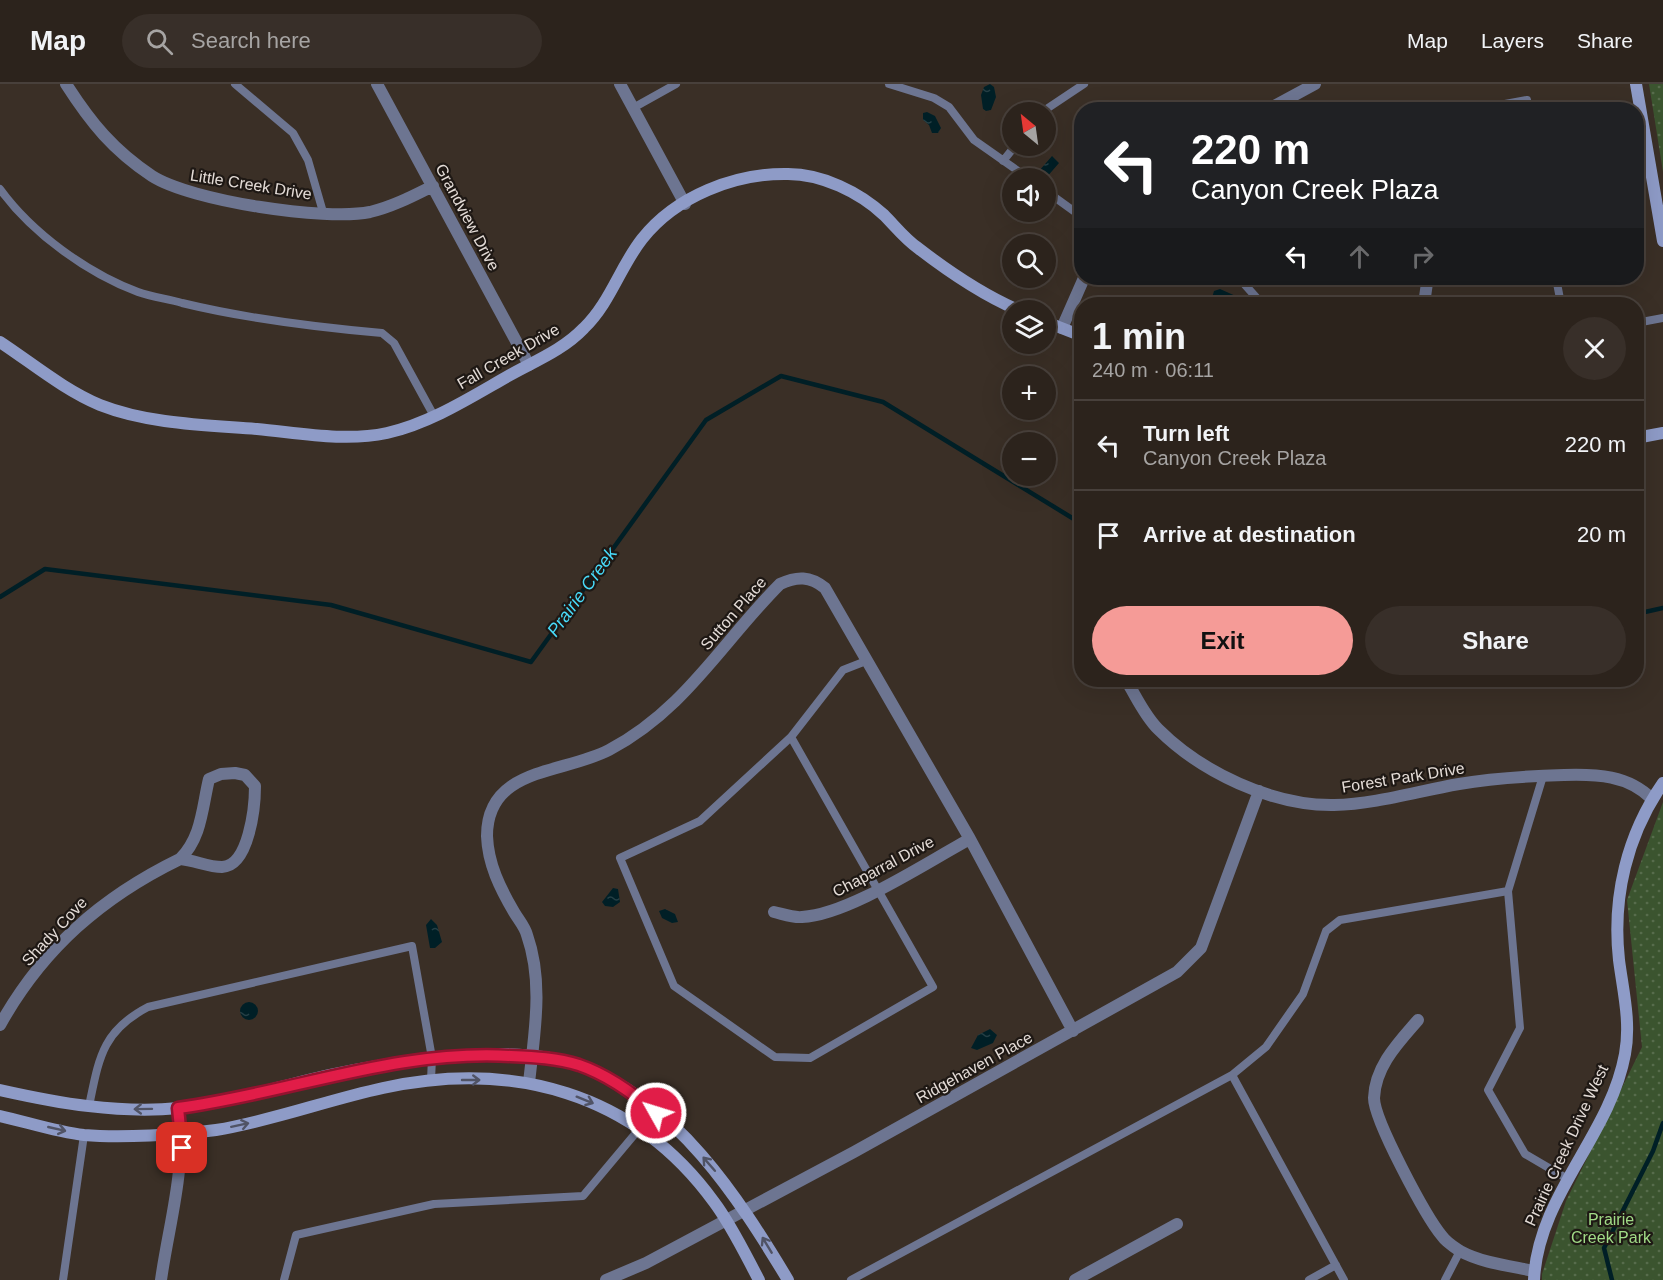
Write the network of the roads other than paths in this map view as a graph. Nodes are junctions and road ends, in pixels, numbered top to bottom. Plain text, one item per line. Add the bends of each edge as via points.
1 (66, 84) edge
2 (235, 84) edge
3 (377, 84) edge
4 (620, 84) edge
5 (676, 84) edge
6 (889, 84) edge
7 (1084, 84) edge
8 (1315, 84) edge
9 (1636, 84) edge
10 (1282, 102) edge
11 (1639, 102) edge
12 (1056, 103) edge
13 (633, 108) junction
14 (1644, 131) edge
15 (1008, 156) edge
16 (1004, 161) junction
17 (1014, 168) edge
18 (433, 186) junction
19 (0, 189) edge
20 (1056, 198) edge
21 (685, 204) junction
22 (1074, 211) edge
23 (323, 212) junction
24 (1663, 241) edge
25 (1245, 285) edge
26 (1256, 297) edge
27 (1074, 301) edge
28 (1002, 302) edge
29 (1663, 318) edge
30 (1644, 322) edge
31 (1056, 326) edge
32 (1062, 328) junction
33 (1074, 333) edge
34 (0, 342) edge
35 (529, 365) junction
36 (434, 416) junction
37 (1663, 433) edge
38 (1644, 437) edge
39 (866, 661) junction
40 (1130, 687) edge
41 (791, 737) junction
42 (1543, 776) junction
43 (1663, 783) edge
44 (1259, 791) junction
45 (1652, 799) junction
46 (970, 839) junction
47 (180, 859) junction
48 (877, 890) junction
49 (1508, 891) junction
50 (774, 912) dead end
51 (1418, 1020) dead end
52 (0, 1025) edge
53 (1073, 1031) junction
54 (532, 1057) junction
55 (432, 1058) junction
56 (1232, 1075) junction
57 (431, 1080) junction
58 (529, 1083) junction
59 (0, 1090) edge
60 (90, 1106) junction
61 (178, 1108) junction
62 (0, 1116) edge
63 (640, 1128) junction
64 (182, 1134) junction
65 (84, 1135) junction
66 (1566, 1178) junction
67 (746, 1210) junction
68 (727, 1220) junction
69 (1177, 1224) dead end
70 (1460, 1251) junction
71 (1336, 1265) junction
72 (1534, 1276) edge
73 (63, 1280) edge
74 (161, 1280) edge
75 (284, 1280) edge
76 (606, 1280) edge
77 (759, 1280) edge
78 (788, 1280) edge
79 (851, 1280) edge
80 (1075, 1280) edge
81 (1309, 1280) edge
82 (1344, 1280) edge
83 (1444, 1280) edge

1 - 23 street, Little Creek Drive via 92,124 120,153 182,191
2 - 23 lane via 293,133 308,160
3 - 18 street, Grandview Drive
4 - 13 street
5 - 13 lane
6 - 16 lane via 934,98 949,107 974,140
7 - 12 lane
8 - 10 street
9 - 11 street
13 - 21 street
14 - 24 street
15 - 16 lane
16 - 17 lane
18 - 23 street, Little Creek Drive via 371,212
18 - 35 street, Grandview Drive
19 - 36 lane via 43,234 91,268 138,292 234,316 382,333 394,343
20 - 22 lane
21 - 28 street, Fall Creek Drive via 718,186 753,177 788,174 817,179 868,202 915,246 960,280
21 - 35 street, Fall Creek Drive via 642,240 585,328 566,345
25 - 26 lane
27 - 32 street
29 - 30 lane
31 - 32 street
32 - 33 street
34 - 36 street, Fall Creek Drive via 84,397 135,415 339,437 387,433
35 - 36 street, Fall Creek Drive
37 - 38 street
39 - 41 lane via 843,670
39 - 46 street, Sutton Place
39 - 54 street, Sutton Place via 825,588 809,579 794,578 780,584 698,679 634,736 591,758 534,774 497,797 488,821 490,864 527,934 534,965 537,1023
40 - 44 street, Forest Park Drive via 1147,716 1183,750
41 - 48 lane
41 - 48 lane via 700,821 620,858 674,986 774,1056 810,1058 933,987
42 - 44 street, Forest Park Drive via 1460,784 1333,805 1294,802
42 - 45 street, Forest Park Drive via 1609,777 1639,786
42 - 49 lane
43 - 45 street, Prairie Creek Drive West
44 - 53 street, Ridgehaven Place via 1201,948 1177,972
45 - 66 street, Prairie Creek Drive West via 1629,852 1618,903 1619,958 1627,1008 1625,1054 1610,1099
46 - 48 street, Chaparral Drive
46 - 53 street, Sutton Place
47 - 47 street, Shady Cove via 191,848 200,827 210,779 235,773 251,779 255,786 252,820 237,860 222,867
47 - 52 street, Shady Cove via 108,899 77,926 23,989
48 - 50 street, Chaparral Drive via 821,915 799,918
49 - 56 lane via 1340,920 1326,931 1303,994 1291,1012 1266,1047
49 - 66 lane via 1520,1028 1488,1090 1525,1154
51 - 70 street via 1382,1068 1376,1083 1375,1110 1426,1211 1442,1236
53 - 67 street, Ridgehaven Place
54 - 55 street
54 - 58 street, Sutton Place
67 -> 54 street via 699,1152 623,1086 582,1066
55 - 57 lane
55 - 60 lane via 412,946 140,1011 116,1028 104,1044
55 - 61 street via 333,1074 225,1101
56 - 71 lane
56 - 79 lane
57 -> 58 street
64 -> 57 street
58 -> 63 street via 549,1086 600,1106
59 - 60 street
61 -> 60 street
61 - 64 street
62 -> 65 street
63 - 68 street via 693,1176
63 - 75 lane via 583,1196 434,1204 296,1235
64 - 65 street
64 - 74 street via 179,1186
65 - 73 lane
66 - 72 street, Prairie Creek Drive West via 1541,1236
67 - 68 street, Ridgehaven Place
78 -> 67 street
68 - 76 street, Ridgehaven Place
68 - 77 street
69 - 80 street
70 - 72 street
70 - 83 lane
71 - 81 lane
71 - 82 lane

